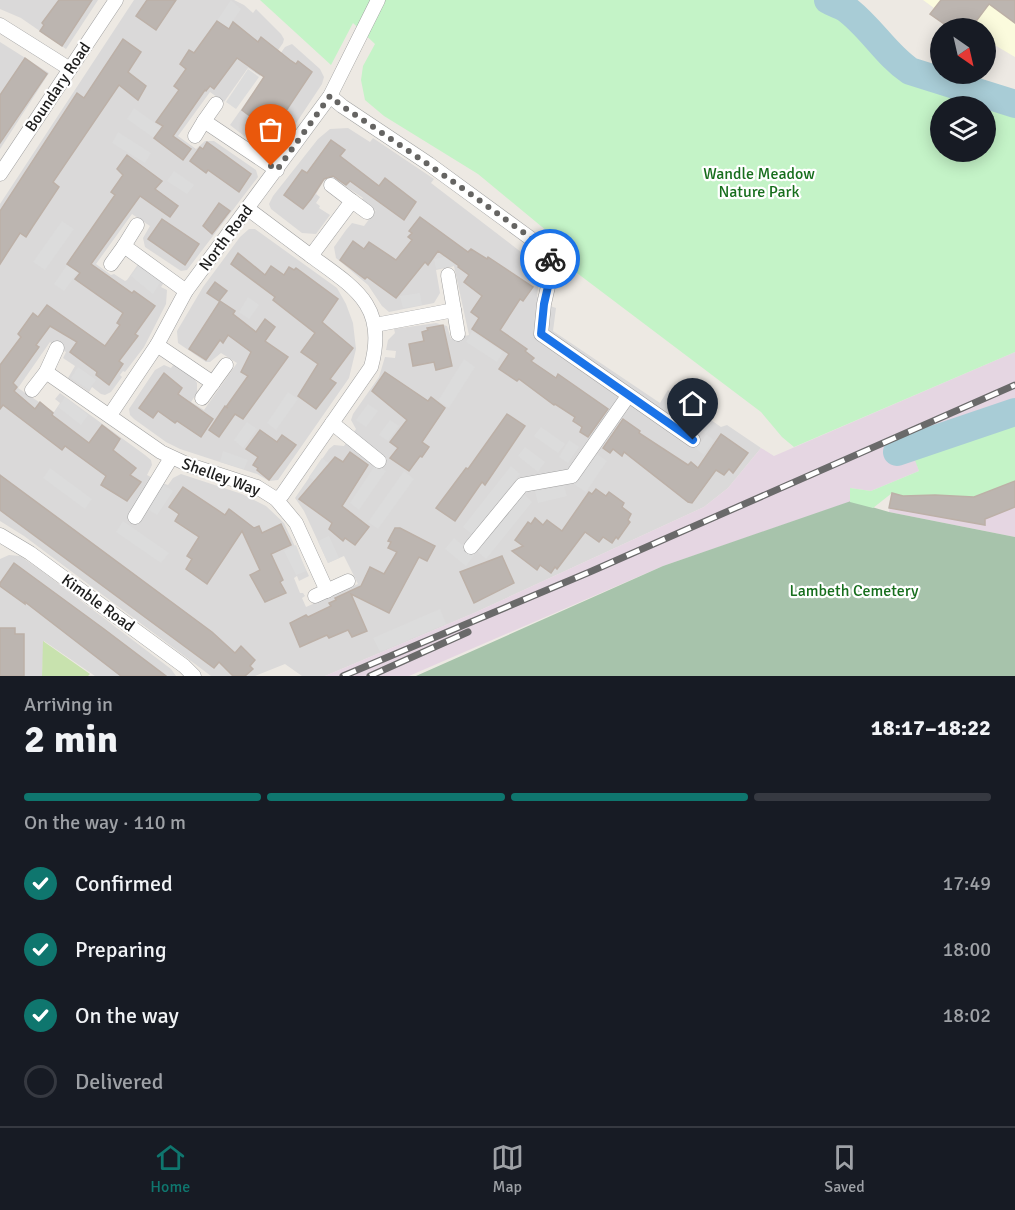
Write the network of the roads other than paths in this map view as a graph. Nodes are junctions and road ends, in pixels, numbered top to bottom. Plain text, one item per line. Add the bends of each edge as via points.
1 (116, 0) edge
2 (378, 0) edge
3 (0, 25) edge
4 (70, 69) junction
5 (330, 96) junction
6 (216, 104) dead end
7 (204, 121) junction
8 (195, 136) dead end
9 (277, 170) junction
10 (0, 174) edge
11 (331, 185) dead end
12 (352, 201) junction
13 (248, 209) junction
14 (367, 212) dead end
15 (137, 225) dead end
16 (124, 246) junction
17 (311, 256) junction
18 (111, 264) dead end
19 (448, 275) dead end
20 (186, 291) junction
21 (454, 310) junction
22 (375, 325) junction
23 (458, 334) dead end
24 (157, 345) junction
25 (57, 348) dead end
26 (226, 365) dead end
27 (46, 372) junction
28 (213, 383) junction
29 (32, 390) dead end
30 (628, 396) junction
31 (202, 398) dead end
32 (110, 415) junction
33 (332, 423) junction
34 (693, 440) dead end
35 (171, 458) junction
36 (379, 461) dead end
37 (276, 499) junction
38 (135, 517) dead end
39 (0, 535) edge
40 (471, 547) dead end
41 (348, 581) dead end
42 (194, 676) edge

1 - 4 street, Boundary Road
2 - 5 street, North Road
3 - 4 street
4 - 10 street, Boundary Road
5 - 9 street, North Road
5 - 30 street via 541,246 552,264 541,334
6 - 7 street
7 - 8 street
7 - 9 street
9 - 13 street, North Road
11 - 12 street
12 - 14 street
12 - 17 street
13 - 17 street
13 - 20 street, North Road
15 - 16 street
16 - 18 street
16 - 20 street
17 - 22 street via 359,294
19 - 21 street
20 - 24 street, North Road
21 - 22 street
21 - 23 street
22 - 33 street via 376,347 371,367
24 - 28 street
24 - 32 street, North Road
25 - 27 street
26 - 28 street
27 - 29 street
27 - 32 street, Shelley Way
28 - 31 street
30 - 34 street
30 - 40 street via 572,476 522,484
32 - 35 street, Shelley Way
33 - 36 street
33 - 37 street
35 - 37 street, Shelley Way via 257,488
35 - 38 street
37 - 41 street, Shelley Way via 296,523 321,593
39 - 42 street, Kimble Road via 30,553

